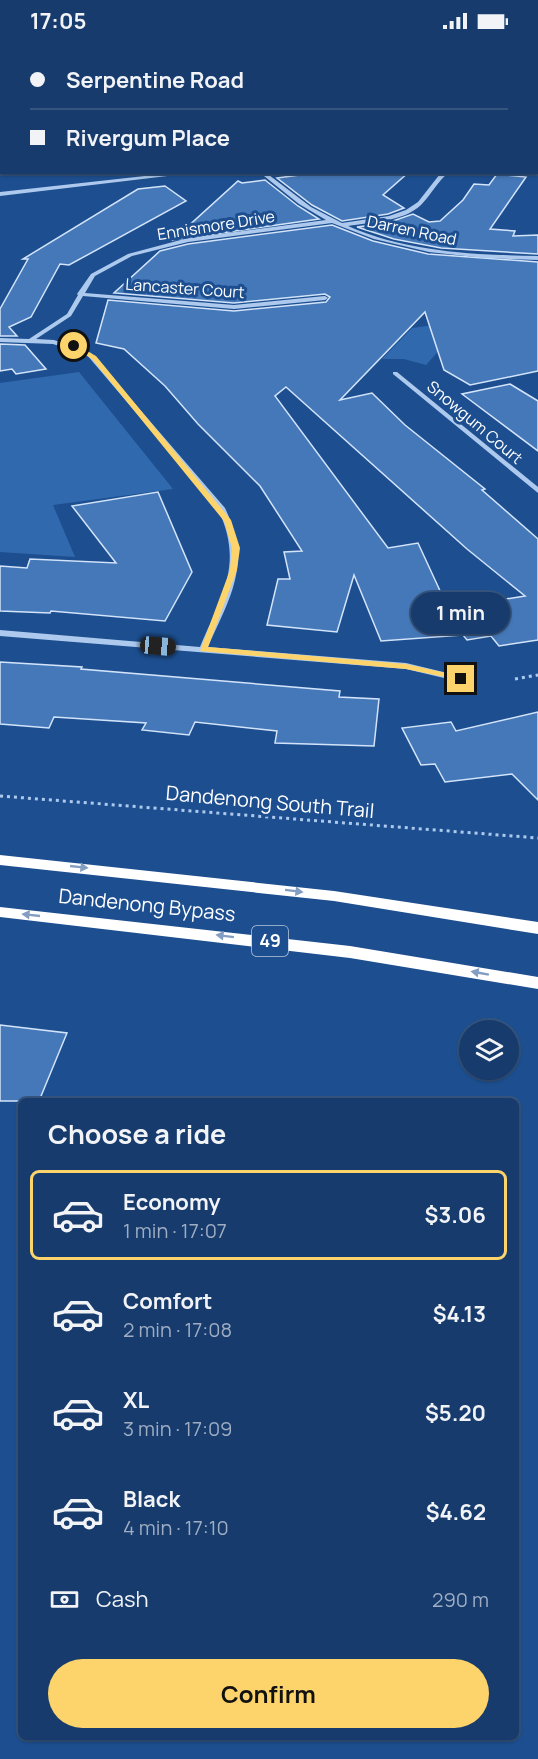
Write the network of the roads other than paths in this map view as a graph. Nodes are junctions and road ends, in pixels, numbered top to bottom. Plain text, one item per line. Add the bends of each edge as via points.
1 (181, 174) edge
2 (264, 174) edge
3 (444, 174) edge
4 (0, 194) edge
5 (332, 221) junction
6 (340, 225) junction
7 (538, 258) edge
8 (80, 294) junction
9 (325, 298) dead end
10 (64, 320) junction
11 (32, 339) junction
12 (0, 340) edge
13 (54, 342) junction
14 (395, 373) dead end
15 (538, 491) edge
16 (0, 633) edge
17 (203, 650) junction
18 (461, 679) dead end
19 (0, 860) edge
20 (0, 912) edge
21 (538, 928) edge
22 (538, 983) edge

1 - 4 street
2 - 5 street, Darren Road
3 - 6 street via 409,210
5 - 6 street, Darren Road
5 - 8 street, Ennismore Drive via 149,249 108,264 93,275
6 - 7 street, Darren Road via 388,241 447,252
8 - 9 street, Lancaster Court via 234,307
8 - 10 street, Ennismore Drive via 78,303
10 - 11 street, Ennismore Drive
10 - 13 street, Ennismore Drive
11 - 12 street
11 - 13 street
13 - 17 street via 83,350 94,358 228,520 236,548 234,570
14 - 15 street, Snowgum Court
16 - 17 street
17 - 18 street via 406,666
19 -> 21 highway, Dandenong Bypass via 334,896
22 -> 20 highway, Dandenong Bypass / 49 via 350,952

